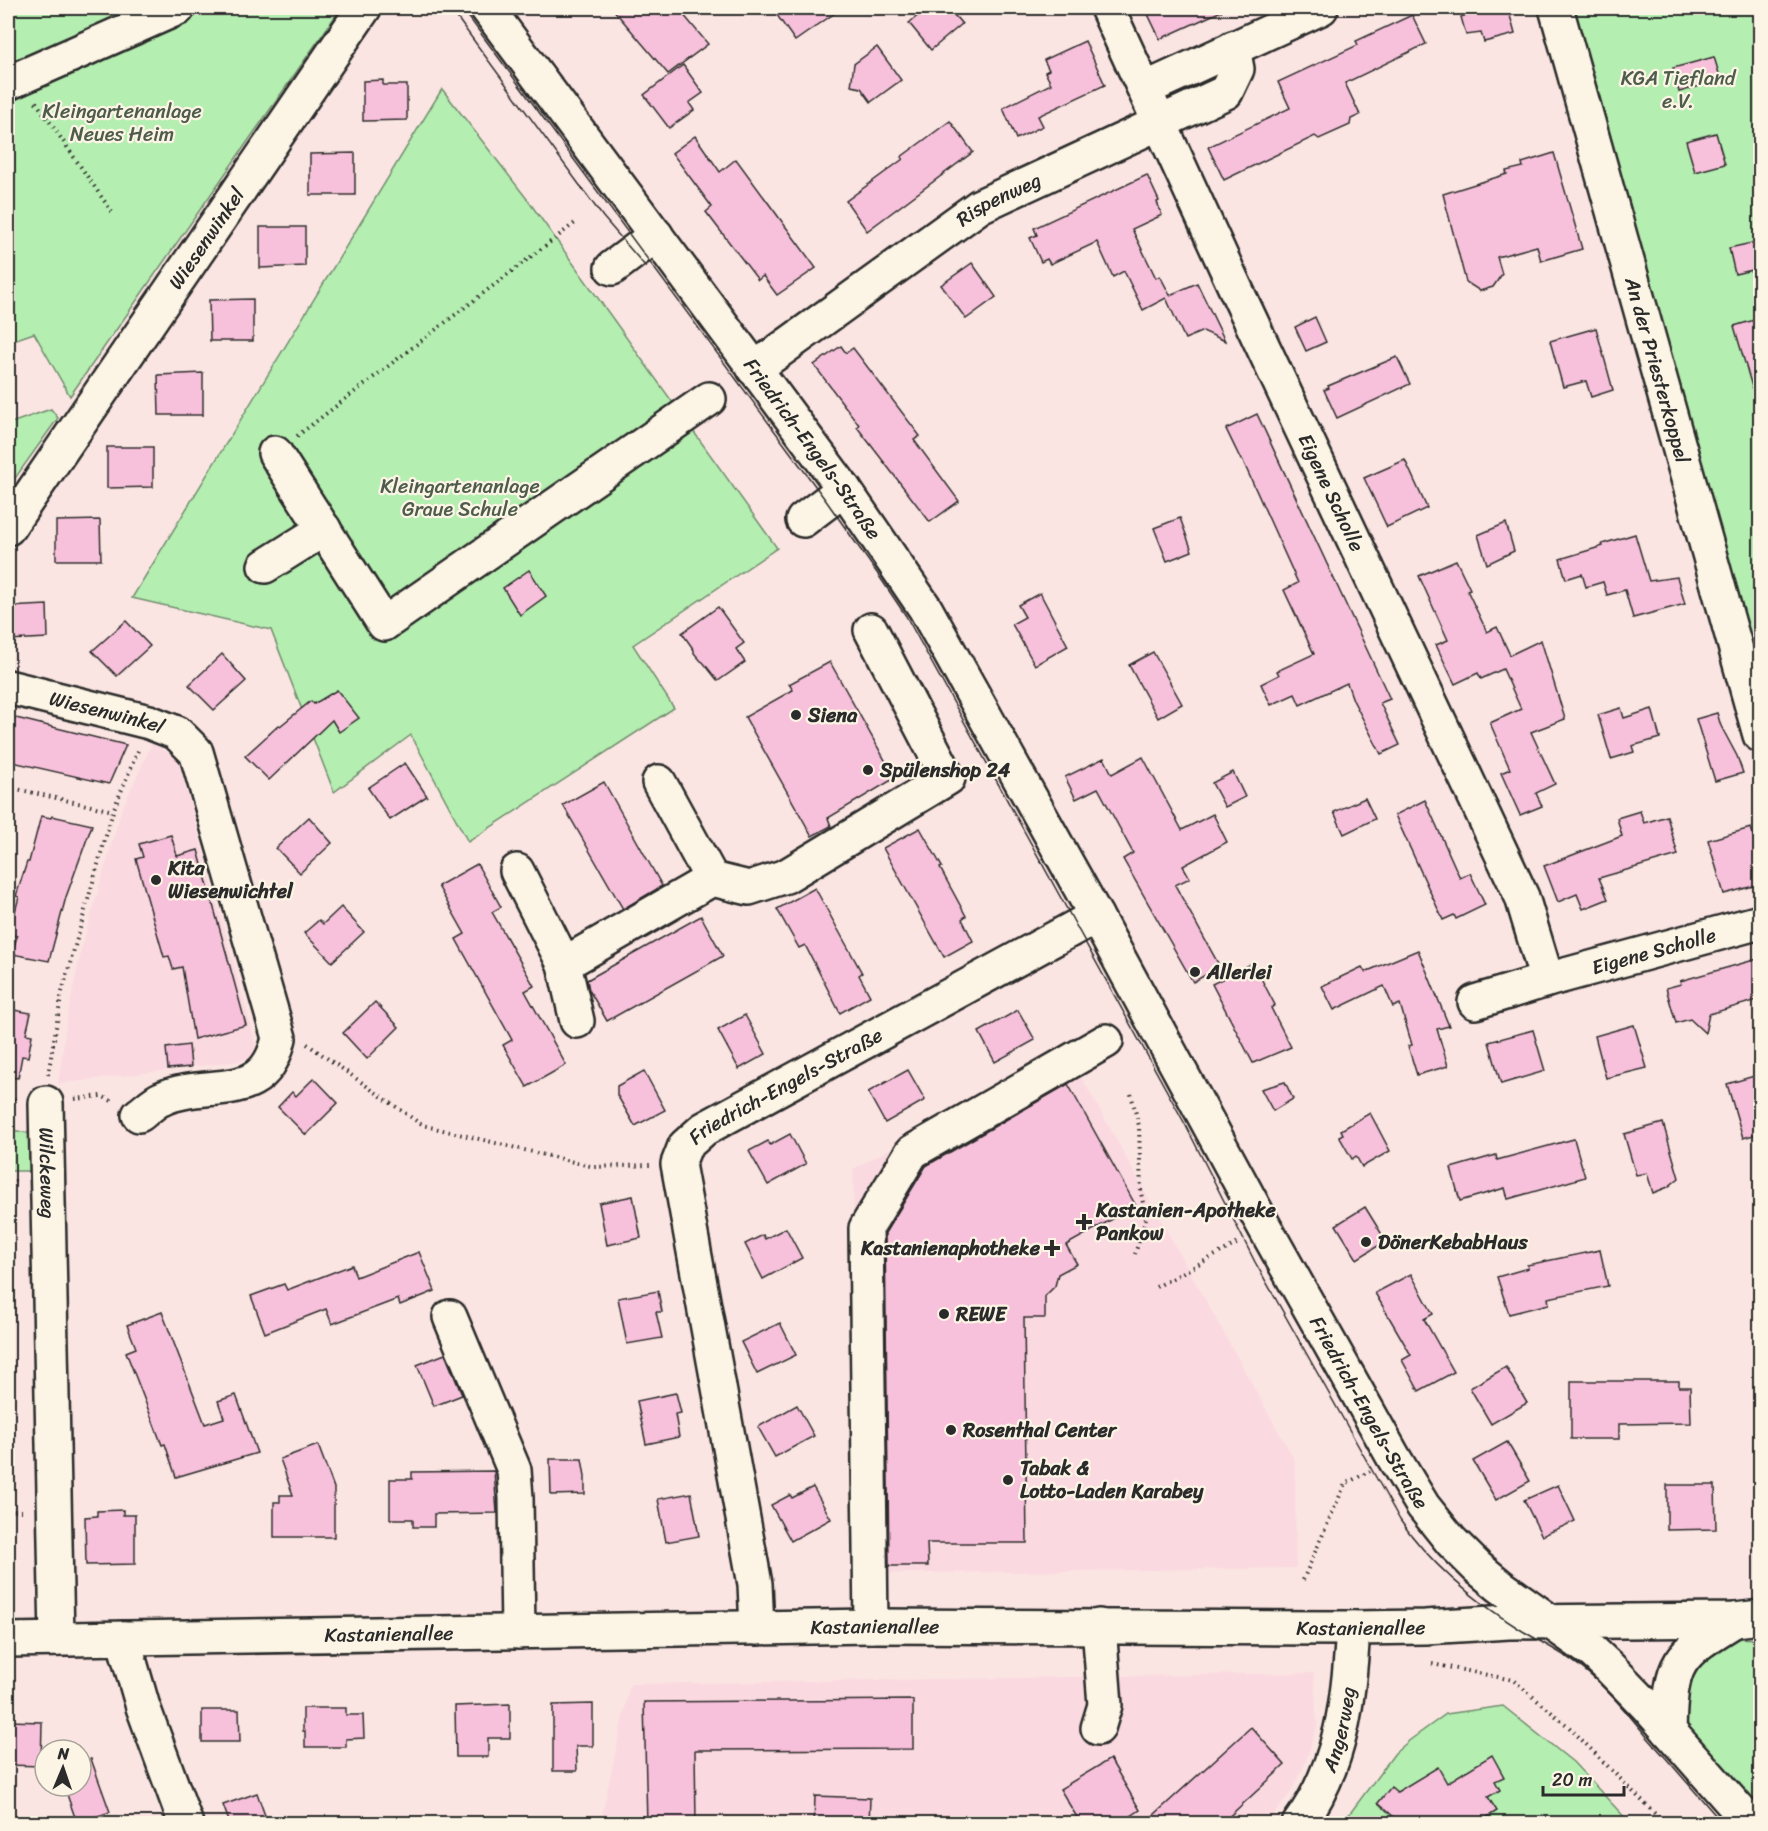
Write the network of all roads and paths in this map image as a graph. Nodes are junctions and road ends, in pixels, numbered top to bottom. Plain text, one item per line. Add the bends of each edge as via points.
1 (178, 8) edge
2 (364, 8) edge
3 (486, 8) edge
4 (1107, 8) edge
5 (1318, 8) edge
6 (1557, 8) edge
7 (1233, 48) junction
8 (13, 80) edge
9 (1145, 89) junction
10 (1160, 122) junction
11 (114, 215) dead end
12 (575, 223) dead end
13 (656, 235) junction
14 (612, 268) dead end
15 (754, 369) junction
16 (709, 399) dead end
17 (275, 453) joint
18 (844, 489) junction
19 (803, 520) dead end
20 (8, 528) edge
21 (324, 529) junction
22 (265, 566) dead end
23 (871, 630) dead end
24 (8, 687) edge
25 (150, 722) junction
26 (1761, 735) edge
27 (659, 782) dead end
28 (8, 788) edge
29 (113, 811) junction
30 (518, 871) dead end
31 (712, 879) junction
32 (1096, 916) junction
33 (1761, 922) edge
34 (564, 964) junction
35 (1547, 980) junction
36 (1475, 1002) dead end
37 (577, 1021) dead end
38 (279, 1038) junction
39 (1106, 1041) dead end
40 (1131, 1094) dead end
41 (46, 1103) joint
42 (139, 1115) dead end
43 (678, 1164) junction
44 (1265, 1228) junction
45 (1135, 1254) dead end
46 (1156, 1287) dead end
47 (450, 1317) dead end
48 (1345, 1484) dead end
49 (1303, 1580) dead end
50 (1750, 1620) edge
51 (1551, 1622) junction
52 (871, 1626) junction
53 (1100, 1626) junction
54 (757, 1628) junction
55 (1353, 1628) junction
56 (518, 1632) junction
57 (123, 1638) junction
58 (57, 1639) junction
59 (8, 1640) edge
60 (1432, 1664) dead end
61 (1098, 1728) dead end
62 (1669, 1731) junction
63 (186, 1824) edge
64 (1299, 1824) edge
65 (1665, 1824) edge
66 (1751, 1824) edge

1 - 8 street
2 - 20 street, Wiesenwinkel
3 - 13 street, Friedrich-Engels-Straße
4 - 9 street, Eigene Scholle
5 - 7 street
6 - 26 street, An der Priesterkoppel
7 - 9 street
7 - 10 street, Rispenweg via 1238,69 1226,92
8 - 11 path
9 - 10 street, Eigene Scholle
10 - 15 street, Rispenweg via 980,206
10 - 35 street, Eigene Scholle via 1522,897
12 - 17 path
13 - 14 street
13 - 15 street, Friedrich-Engels-Straße
15 - 18 street, Friedrich-Engels-Straße
16 - 21 street via 384,624
17 - 21 street
18 - 19 street
18 - 32 street, Friedrich-Engels-Straße via 925,608
21 - 22 street
23 - 31 street via 948,778 786,876 749,888
24 - 25 street, Wiesenwinkel
25 - 29 path, Wilckeweg
25 - 38 street, Wiesenwinkel via 177,733 196,752
27 - 31 street
28 - 29 path
29 - 41 path, Wilckeweg via 62,992
30 - 34 street
31 - 34 street
32 - 43 street, Friedrich-Engels-Straße via 704,1129 685,1146
32 - 44 street, Friedrich-Engels-Straße
33 - 35 street, Eigene Scholle
34 - 37 street
35 - 36 street, Eigene Scholle
38 - 42 street via 276,1052 260,1076 243,1085 193,1090 161,1099
38 - 43 path via 306,1042 422,1125 594,1167
39 - 52 street via 912,1152 866,1228
40 - 45 path via 1139,1126 1146,1218
41 - 58 street, Wilckeweg
43 - 54 street, Friedrich-Engels-Straße via 755,1584
44 - 46 path
44 - 51 street, Friedrich-Engels-Straße via 1423,1506 1477,1567
47 - 56 street via 514,1470
48 - 49 path
50 - 51 street, Kastanienallee
50 - 62 street via 1698,1644 1682,1660 1671,1687
51 - 55 street, Kastanienallee
51 - 62 street, Friedrich-Engels-Straße via 1593,1652
52 - 53 street, Kastanienallee
52 - 54 street, Kastanienallee
53 - 55 street, Kastanienallee
53 - 61 street via 1105,1705
54 - 56 street, Kastanienallee
55 - 64 street, Angerweg via 1338,1747
56 - 57 street, Kastanienallee
57 - 58 street, Kastanienallee
57 - 63 street via 143,1707
58 - 59 street, Kastanienallee
60 - 65 path via 1513,1680 1569,1727
62 - 66 street, Friedrich-Engels-Straße

